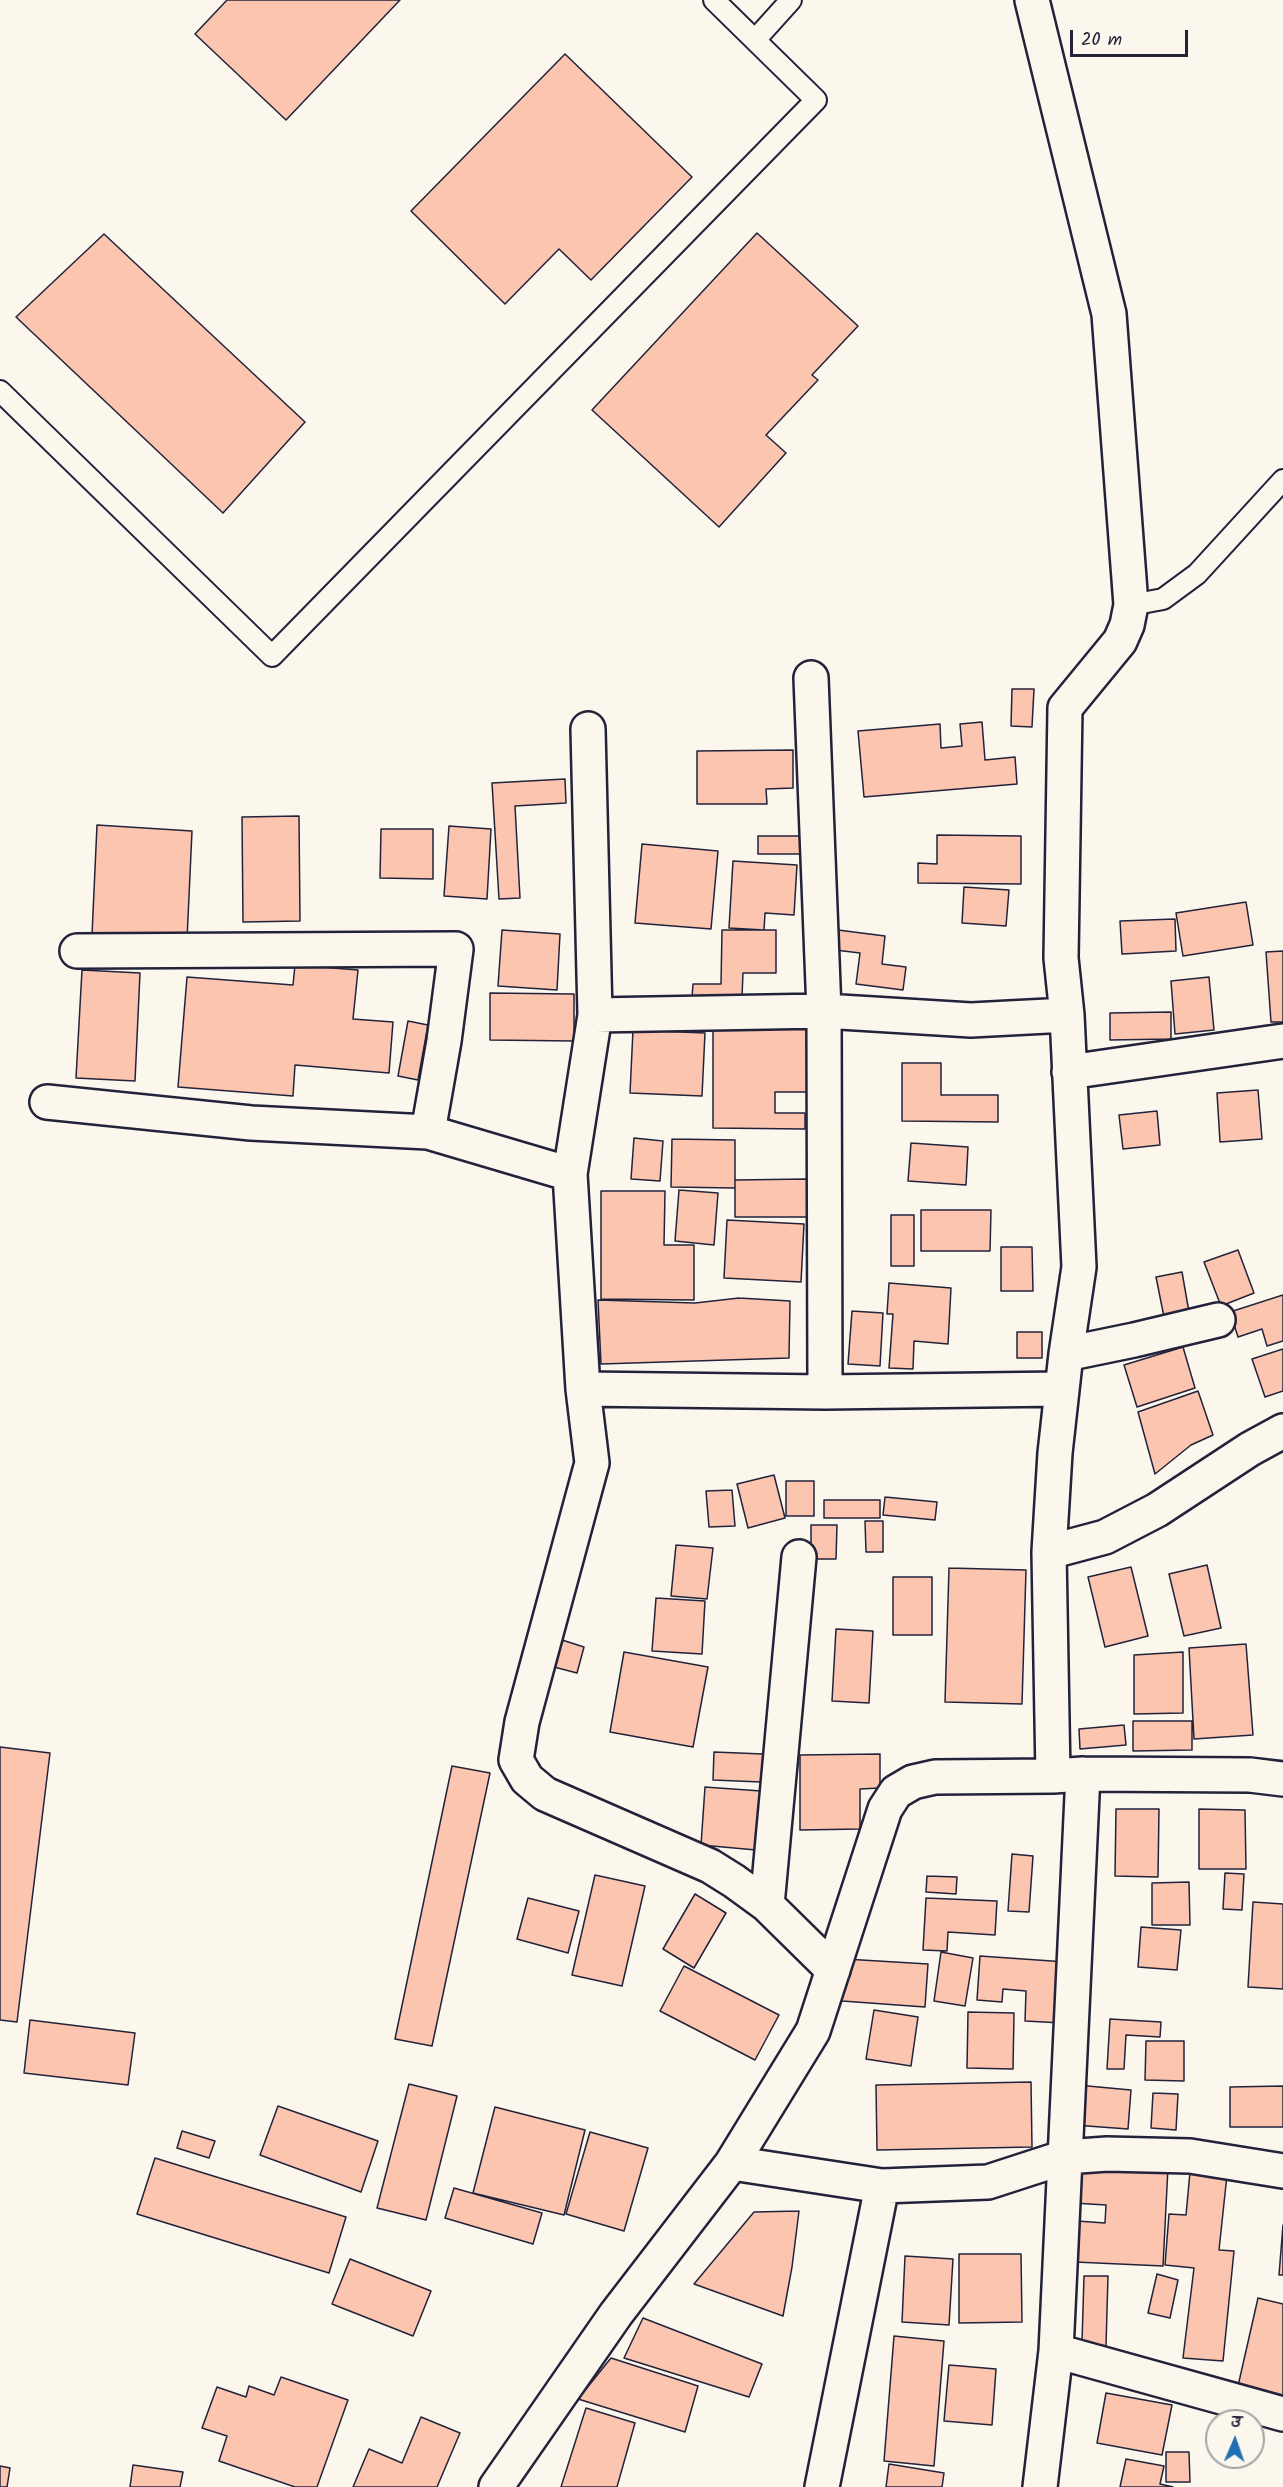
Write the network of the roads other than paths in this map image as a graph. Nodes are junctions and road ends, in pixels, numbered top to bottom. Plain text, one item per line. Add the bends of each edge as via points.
1 (714, 0) edge
2 (791, 0) edge
3 (1032, 0) edge
4 (755, 40) junction
5 (0, 391) edge
6 (1283, 480) edge
7 (1131, 605) junction
8 (811, 678) dead end
9 (588, 729) dead end
10 (77, 951) dead end
11 (824, 1011) junction
12 (595, 1015) junction
13 (1067, 1015) junction
14 (1283, 1041) edge
15 (1069, 1072) junction
16 (47, 1102) dead end
17 (428, 1132) junction
18 (570, 1174) junction
19 (1218, 1320) dead end
20 (1066, 1354) junction
21 (583, 1389) junction
22 (1062, 1389) junction
23 (825, 1392) junction
24 (1283, 1431) edge
25 (1049, 1552) junction
26 (799, 1557) dead end
27 (1068, 1775) junction
28 (1283, 1779) edge
29 (767, 1905) junction
30 (833, 1970) junction
31 (1065, 2157) junction
32 (732, 2163) junction
33 (1283, 2171) edge
34 (882, 2186) junction
35 (1056, 2351) junction
36 (1283, 2414) edge
37 (496, 2487) edge
38 (822, 2487) edge
39 (1040, 2487) edge

1 - 4 lane
2 - 4 lane
3 - 7 street via 1108,314
4 - 5 lane via 816,100 272,656
6 - 7 lane via 1197,574 1163,599
7 - 13 street via 1119,641 1065,708 1061,958
8 - 11 street
9 - 12 street
10 - 17 street via 456,949
11 - 12 street
11 - 13 street via 971,1020
11 - 23 street
12 - 18 street
13 - 15 street
14 - 15 street
15 - 20 street via 1079,1267
16 - 17 street via 251,1123
17 - 18 street
18 - 21 street
19 - 20 street
20 - 22 street
21 - 23 street
21 - 29 street via 592,1463 522,1722 516,1760 527,1779 545,1794 710,1866
22 - 23 street
22 - 25 street
24 - 25 street via 1105,1538
25 - 27 street
26 - 29 street
27 - 28 street via 1250,1775
27 - 30 street via 935,1776 896,1792 885,1809
27 - 31 street
29 - 30 street
30 - 32 street via 813,2031
31 - 33 street via 1190,2156
31 - 34 street via 988,2181
31 - 35 street
32 - 34 street
32 - 37 street via 616,2314
34 - 38 street
35 - 36 street
35 - 39 street

